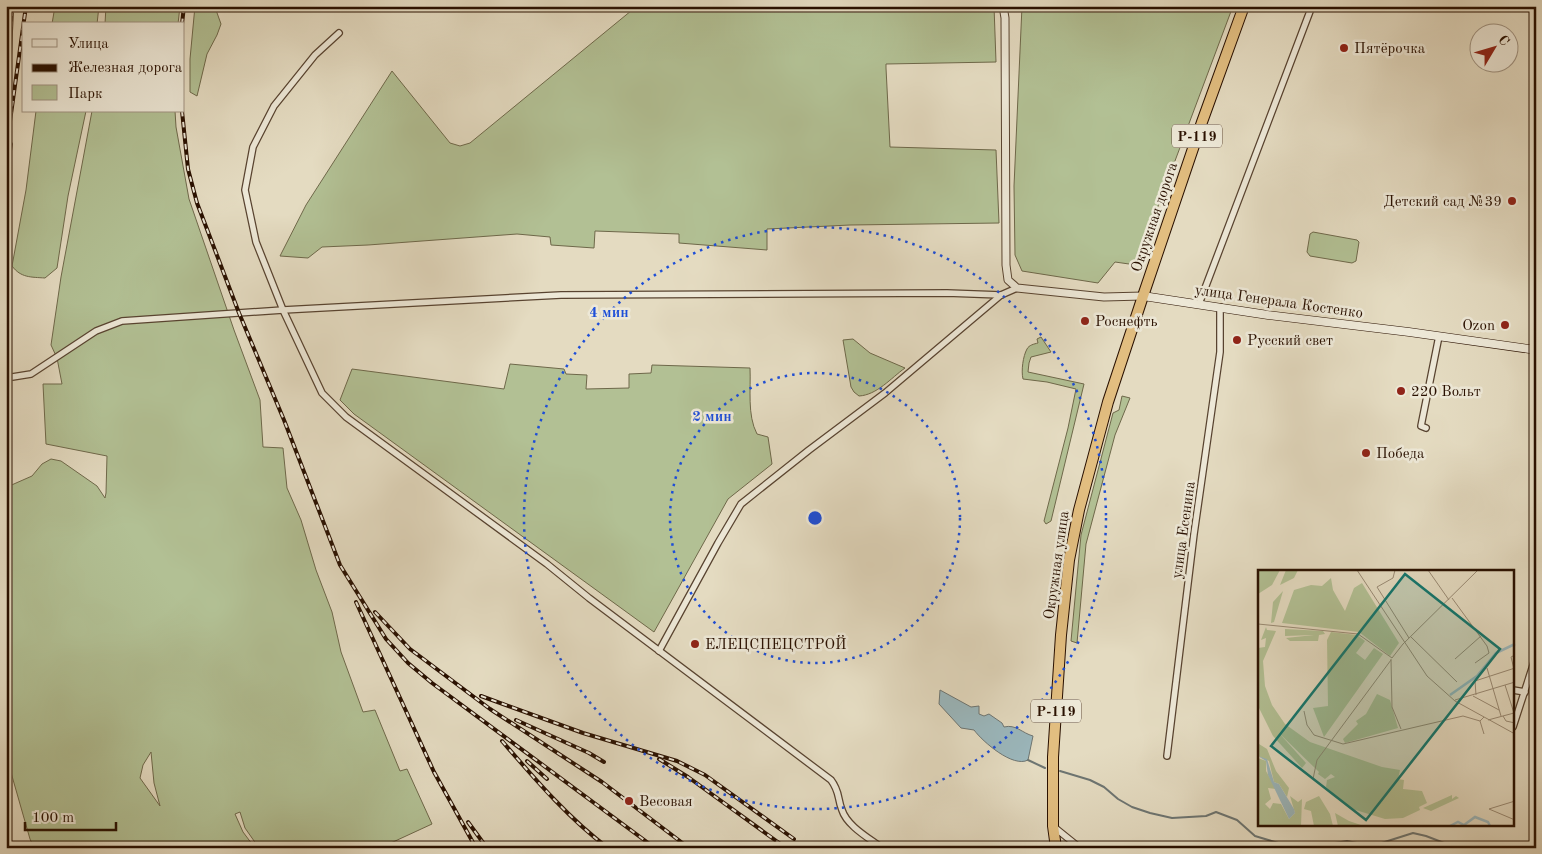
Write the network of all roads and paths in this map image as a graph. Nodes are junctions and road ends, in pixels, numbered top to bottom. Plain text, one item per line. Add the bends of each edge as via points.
1 (1003, 6) edge
2 (1244, 6) edge
3 (1312, 6) edge
4 (339, 33) dead end
5 (1017, 288) junction
6 (1001, 295) junction
7 (1143, 296) junction
8 (1199, 304) junction
9 (1220, 307) junction
10 (282, 310) junction
11 (1439, 336) junction
12 (1536, 350) edge
13 (6, 378) edge
14 (1426, 428) dead end
15 (659, 651) junction
16 (1536, 656) edge
17 (1514, 690) edge
18 (1525, 692) junction
19 (1514, 724) edge
20 (1167, 756) dead end
21 (1053, 826) junction
22 (882, 848) edge
23 (1056, 848) edge
24 (1080, 848) edge

1 - 5 street via 1006,27 1006,265 1008,280
2 - 7 highway, Окружная дорога / Р-119
3 - 8 street
4 - 10 street via 315,55 274,106 252,147 245,190 256,242
5 - 6 street
5 - 7 street, улица Генерала Костенко via 1104,297
6 - 10 street via 561,295
6 - 15 street via 885,393 741,504
7 - 8 main road, улица Генерала Костенко
7 - 21 highway, Окружная улица / Р-119 via 1108,402 1078,510 1062,626 1053,757
8 - 9 main road, улица Генерала Костенко
9 - 11 main road, улица Генерала Костенко
9 - 20 street, улица Есенина via 1220,352
10 - 13 street via 122,320 96,331 31,374
10 - 15 street via 322,393 346,417 547,564
11 - 12 main road, улица Генерала Костенко
11 - 14 street via 1421,426
15 - 22 street via 831,780 838,790 845,816
16 - 18 street
17 - 18 street
18 - 19 street
21 - 23 highway, Окружная улица / Р-119
21 - 24 street

